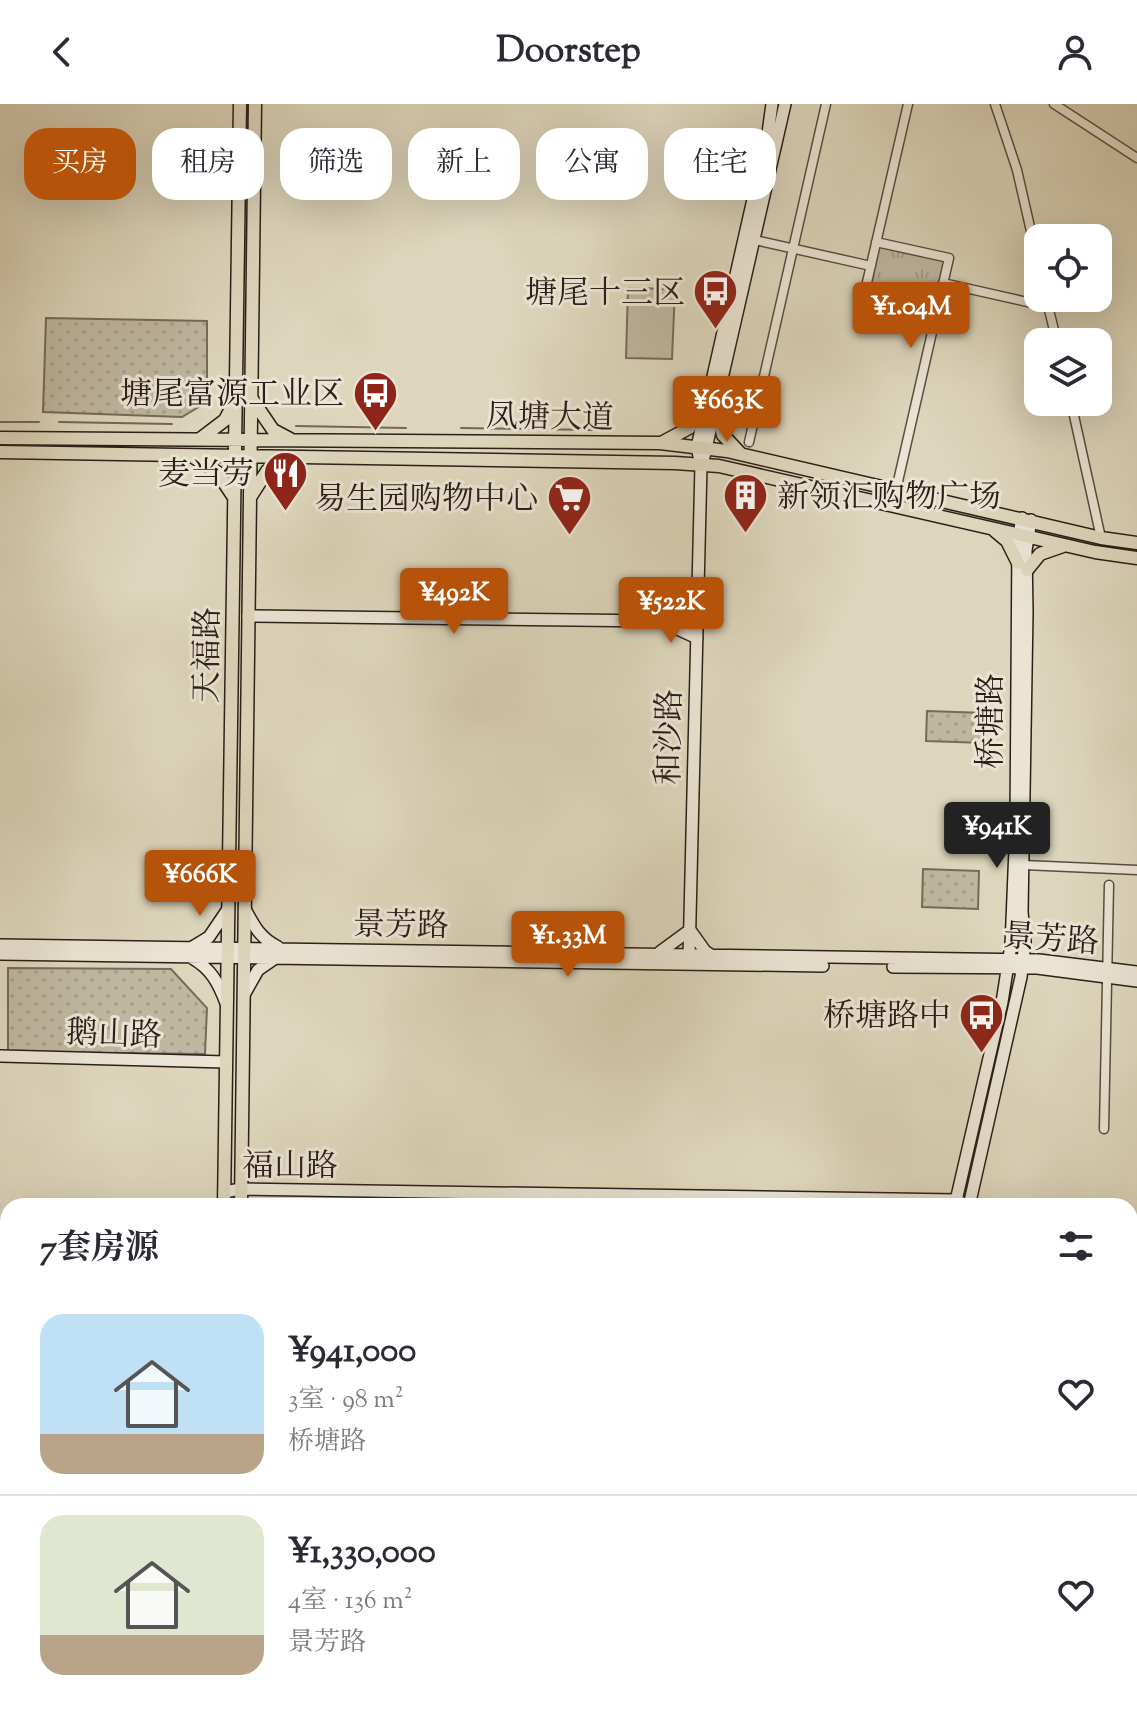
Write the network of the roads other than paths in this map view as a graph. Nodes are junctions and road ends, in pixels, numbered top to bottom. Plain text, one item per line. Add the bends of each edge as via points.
1 (240, 104) edge
2 (255, 104) edge
3 (772, 104) edge
4 (785, 104) edge
5 (826, 104) edge
6 (908, 104) edge
7 (995, 104) edge
8 (1054, 104) edge
9 (1137, 158) edge
10 (1029, 224) edge
11 (755, 240) junction
12 (876, 242) junction
13 (793, 249) junction
14 (871, 266) junction
15 (943, 283) junction
16 (1024, 301) edge
17 (937, 307) junction
18 (251, 397) junction
19 (236, 398) junction
20 (711, 409) junction
21 (1074, 416) edge
22 (0, 438) edge
23 (193, 441) junction
24 (236, 441) junction
25 (250, 441) junction
26 (301, 441) junction
27 (749, 442) dead end
28 (660, 443) junction
29 (703, 447) junction
30 (0, 452) edge
31 (190, 456) junction
32 (236, 456) junction
33 (250, 456) junction
34 (297, 456) junction
35 (746, 456) junction
36 (701, 465) junction
37 (896, 490) junction
38 (235, 498) junction
39 (250, 499) junction
40 (1026, 519) junction
41 (989, 527) junction
42 (1023, 535) junction
43 (1101, 538) junction
44 (1137, 543) edge
45 (1068, 546) junction
46 (1137, 558) edge
47 (1022, 566) junction
48 (697, 609) junction
49 (248, 616) junction
50 (660, 621) junction
51 (697, 638) junction
52 (1024, 868) junction
53 (1137, 870) edge
54 (1109, 885) dead end
55 (228, 909) junction
56 (245, 909) junction
57 (690, 930) junction
58 (0, 945) edge
59 (191, 953) junction
60 (227, 953) junction
61 (0, 954) edge
62 (244, 954) junction
63 (278, 954) junction
64 (656, 954) junction
65 (712, 955) junction
66 (689, 959) junction
67 (1008, 964) junction
68 (1023, 964) junction
69 (1137, 972) edge
70 (1107, 973) junction
71 (1137, 981) edge
72 (244, 997) junction
73 (227, 1003) junction
74 (1, 1056) edge
75 (226, 1062) junction
76 (1104, 1129) dead end
77 (224, 1192) junction
78 (241, 1197) edge
79 (224, 1198) edge
80 (314, 1198) edge
81 (957, 1198) edge
82 (971, 1198) edge

1 - 19 main road, 天福路
2 - 18 main road, 天福路
3 - 20 street, 和沙路
4 - 11 street, 和沙路
5 - 13 street
6 - 12 street
7 - 10 street
8 - 9 street
11 - 13 street
11 - 20 street, 和沙路
12 - 14 street
12 - 15 street via 949,258
13 - 14 street
13 - 27 street
14 - 17 street via 865,291
15 - 16 street
15 - 17 street
17 - 37 street
18 - 25 main road, 天福路
18 - 26 main road via 273,430
19 - 23 main road via 217,428
19 - 24 main road, 天福路
20 - 28 main road
20 - 29 street, 和沙路
20 - 35 main road via 728,443
21 - 43 street
22 - 23 main road, 凤塘大道
23 - 24 main road, 凤塘大道
24 - 25 main road, 凤塘大道
24 - 32 main road, 天福路
25 - 26 main road, 凤塘大道
25 - 33 main road, 天福路
26 - 28 main road, 凤塘大道
28 - 29 main road, 凤塘大道
29 - 35 main road, 凤塘大道
29 - 36 street, 和沙路
30 - 31 main road, 凤塘大道
31 - 32 main road, 凤塘大道
31 - 38 main road via 217,472
32 - 33 main road, 凤塘大道
32 - 38 main road, 天福路
33 - 34 main road, 凤塘大道
33 - 39 main road, 天福路
34 - 36 main road, 凤塘大道
34 - 39 main road via 267,471
35 - 37 main road, 凤塘大道
36 - 41 main road, 凤塘大道
36 - 48 street, 和沙路
37 - 40 main road, 凤塘大道
38 - 55 main road, 天福路
39 - 49 main road, 天福路
40 - 42 street, 桥塘路
40 - 43 main road, 凤塘大道
41 - 42 main road, 凤塘大道
41 - 47 main road via 1007,541
42 - 45 main road, 凤塘大道
42 - 47 street, 桥塘路
43 - 44 main road, 凤塘大道
45 - 46 main road, 凤塘大道
45 - 47 main road
47 - 52 street, 桥塘路
47 - 67 street, 桥塘路
48 - 50 street
48 - 51 street, 和沙路
49 - 50 street
49 - 56 main road, 天福路
50 - 51 street
51 - 57 street, 和沙路
52 - 53 street
52 - 68 street, 桥塘路
54 - 70 street
55 - 59 street
55 - 60 main road, 天福路
56 - 62 main road, 天福路
56 - 63 street via 256,932
57 - 64 street
57 - 65 street
57 - 66 street, 和沙路
58 - 59 street, 景芳路
59 - 60 street, 景芳路
59 - 61 street, 景芳路
59 - 73 street via 216,978
60 - 62 street, 景芳路
60 - 73 main road, 天福路
62 - 63 street, 景芳路
62 - 72 main road, 天福路
63 - 64 street, 景芳路
63 - 66 street, 景芳路
63 - 72 street via 258,970
64 - 66 street, 景芳路
65 - 66 street, 景芳路
65 - 67 street, 景芳路
66 - 67 street, 景芳路
67 - 68 street, 景芳路
67 - 81 street, 桥塘路
68 - 70 street, 景芳路
68 - 82 street, 桥塘路
69 - 70 street, 景芳路
70 - 71 street, 景芳路
70 - 76 street
72 - 78 main road, 天福路
73 - 75 main road, 天福路
74 - 75 street, 鹅山路
75 - 77 main road, 天福路
77 - 78 street, 福山路
77 - 79 main road, 天福路
78 - 80 street, 福山路

